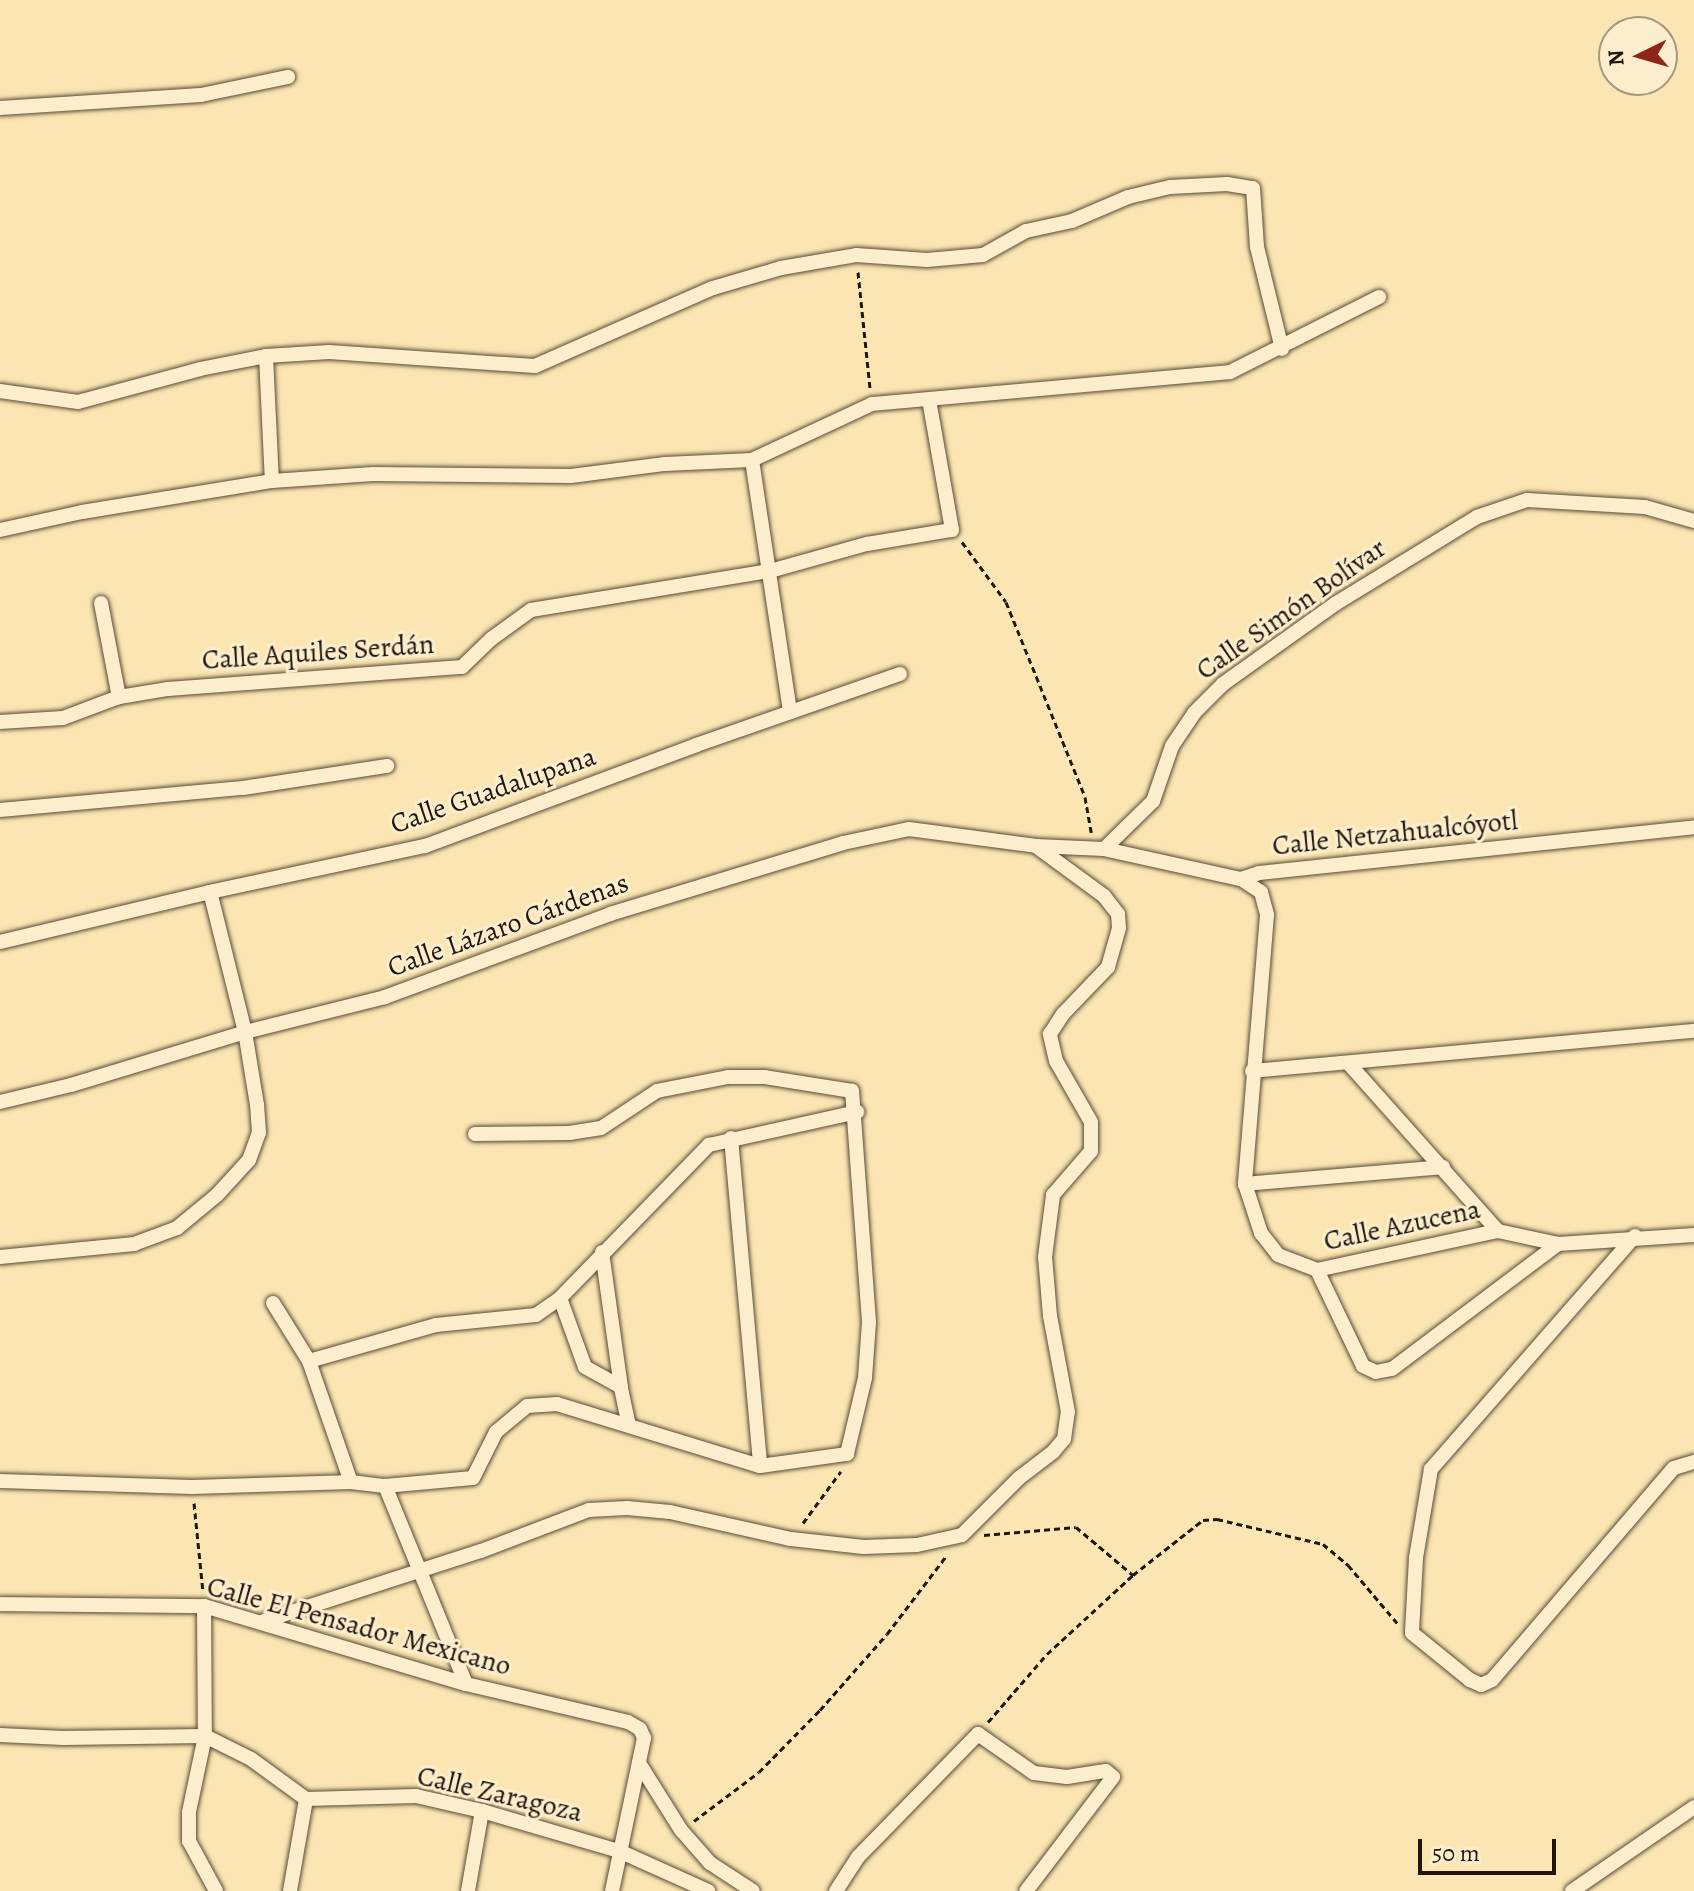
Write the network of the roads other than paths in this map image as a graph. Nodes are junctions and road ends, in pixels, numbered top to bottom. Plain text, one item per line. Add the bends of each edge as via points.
1 (288, 77) dead end
2 (0, 108) edge
3 (1379, 297) dead end
4 (1282, 349) junction
5 (266, 356) junction
6 (0, 391) edge
7 (929, 400) junction
8 (752, 460) junction
9 (272, 481) junction
10 (1694, 521) edge
11 (0, 530) edge
12 (770, 571) junction
13 (101, 603) dead end
14 (900, 674) dead end
15 (119, 697) junction
16 (790, 712) junction
17 (0, 722) edge
18 (387, 766) dead end
19 (0, 810) edge
20 (1694, 827) edge
21 (1036, 846) junction
22 (1099, 849) junction
23 (1241, 879) junction
24 (210, 892) junction
25 (0, 942) edge
26 (1694, 1031) edge
27 (245, 1032) junction
28 (1350, 1065) junction
29 (1252, 1071) junction
30 (0, 1102) edge
31 (857, 1112) junction
32 (475, 1134) dead end
33 (731, 1138) junction
34 (1443, 1167) junction
35 (1245, 1184) junction
36 (1498, 1231) junction
37 (1694, 1235) edge
38 (1635, 1236) junction
39 (1558, 1244) junction
40 (602, 1252) junction
41 (0, 1257) edge
42 (1317, 1270) junction
43 (560, 1298) junction
44 (273, 1303) dead end
45 (309, 1361) junction
46 (621, 1387) junction
47 (629, 1426) junction
48 (1694, 1462) edge
49 (760, 1466) junction
50 (0, 1481) edge
51 (351, 1482) junction
52 (385, 1486) junction
53 (418, 1570) junction
54 (0, 1604) edge
55 (204, 1606) junction
56 (264, 1621) junction
57 (466, 1684) junction
58 (0, 1735) edge
59 (205, 1736) junction
60 (639, 1763) junction
61 (306, 1799) junction
62 (1694, 1807) edge
63 (482, 1811) junction
64 (619, 1851) junction
65 (216, 1891) edge
66 (290, 1891) edge
67 (468, 1891) edge
68 (612, 1891) edge
69 (708, 1891) edge
70 (753, 1891) edge
71 (836, 1891) edge
72 (1026, 1891) edge
73 (1572, 1891) edge

1 - 2 street via 201,95
3 - 4 street
4 - 5 street via 1257,247 1253,188 1227,184 1170,187 1128,197 1072,221 1026,231 983,255 927,260 856,255 781,268 713,288 535,366 329,352
4 - 7 street via 1230,372
5 - 6 street via 78,402
5 - 9 street
7 - 8 street via 872,404
7 - 12 street, Calle Aquiles Serdán via 952,530 867,544
8 - 9 street via 571,476 373,474
8 - 12 street
9 - 11 street
10 - 22 street, Calle Simón Bolívar via 1645,507 1527,500 1477,517 1399,563 1223,684 1172,746 1153,801
12 - 15 street, Calle Aquiles Serdán via 531,610 462,667
12 - 16 street
13 - 15 street
14 - 16 street, Calle Guadalupana
15 - 17 street, Calle Aquiles Serdán via 63,718
16 - 24 street, Calle Guadalupana via 425,846
18 - 19 street via 243,788
20 - 23 street, Calle Netzahualcóyotl
21 - 22 street, Calle Lázaro Cárdenas
21 - 27 street, Calle Lázaro Cárdenas via 909,829 843,843 610,914 385,997
21 - 53 street via 1104,896 1118,914 1119,928 1108,967 1050,1034 1056,1061 1091,1122 1091,1151 1053,1195 1045,1257 1068,1412 1064,1439 962,1535 917,1545 864,1547 791,1539 670,1512 627,1508 589,1510
22 - 23 street, Calle Netzahualcóyotl
23 - 29 street, Calle Azucena via 1261,892 1267,915
24 - 25 street, Calle Guadalupana
24 - 27 street
26 - 28 street
27 - 30 street, Calle Lázaro Cárdenas
27 - 41 street via 259,1133 249,1160 217,1195 177,1228 134,1244
28 - 29 street
28 - 34 street
29 - 35 street, Calle Azucena
31 - 32 street via 852,1091 765,1077 728,1077 657,1091 601,1128
31 - 33 street
31 - 49 street via 869,1322 865,1378 847,1454
33 - 40 street via 709,1145
33 - 49 street
34 - 35 street
34 - 36 street
35 - 42 street, Calle Azucena via 1261,1233 1278,1255
36 - 39 street, Calle Azucena
36 - 42 street, Calle Azucena
37 - 38 street, Calle Azucena
38 - 39 street, Calle Azucena
38 - 48 street via 1431,1469 1416,1558 1412,1633 1470,1680 1481,1685 1492,1680 1674,1468
39 - 42 street via 1392,1369 1376,1372 1363,1366
40 - 43 street
40 - 46 street
43 - 45 street via 536,1315 436,1325
43 - 46 street via 585,1367
44 - 45 street
45 - 51 street
46 - 47 street
47 - 49 street
47 - 52 street via 557,1404 527,1406 496,1432 473,1478
50 - 51 street via 192,1487
51 - 52 street
52 - 53 street
53 - 56 street
53 - 57 street
54 - 55 street, Calle El Pensador Mexicano
55 - 56 street, Calle El Pensador Mexicano
55 - 59 street
56 - 57 street, Calle El Pensador Mexicano
57 - 60 street, Calle El Pensador Mexicano via 628,1722 644,1738
58 - 59 street
59 - 61 street via 251,1759
59 - 65 street via 189,1812 189,1841
60 - 64 street
60 - 70 street via 681,1830 710,1863
61 - 63 street, Calle Zaragoza via 416,1796
61 - 66 street
62 - 73 street
63 - 64 street, Calle Zaragoza
63 - 67 street
64 - 68 street
64 - 69 street, Calle Zaragoza
71 - 72 street via 858,1857 978,1734 1034,1773 1067,1777 1106,1771 1113,1777

